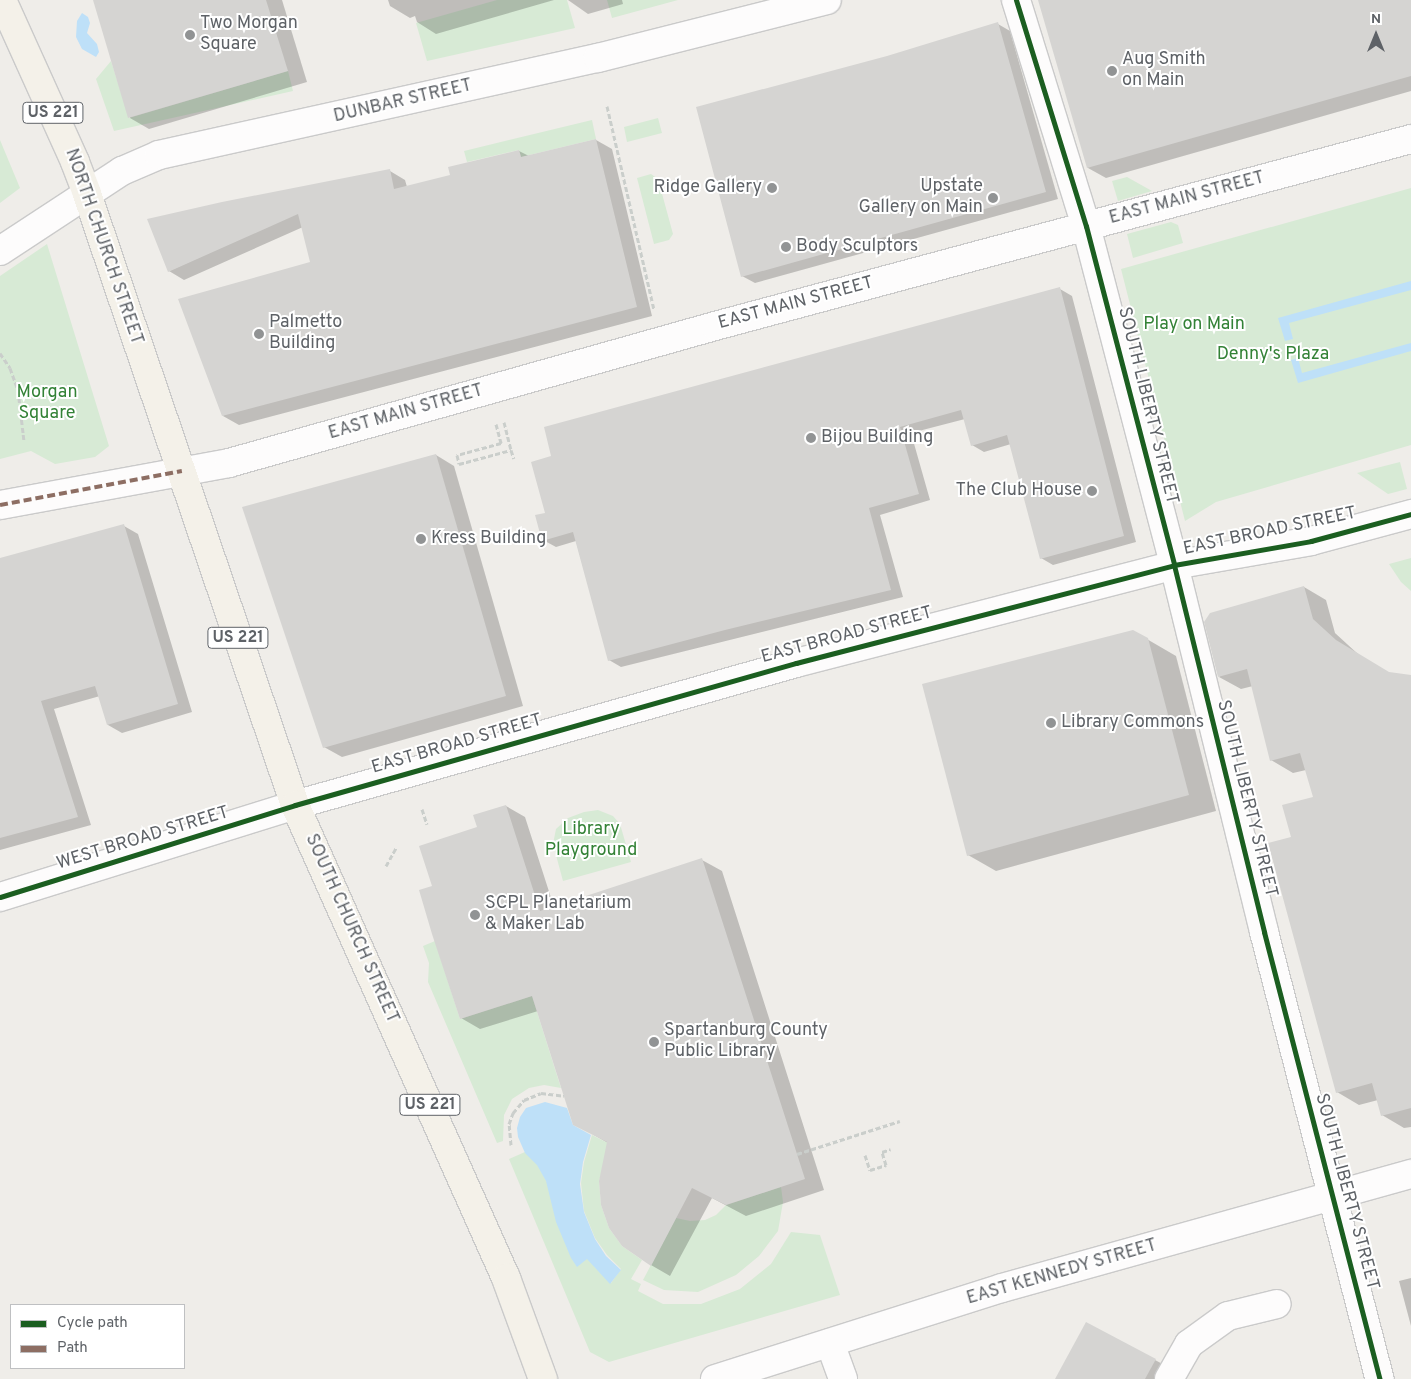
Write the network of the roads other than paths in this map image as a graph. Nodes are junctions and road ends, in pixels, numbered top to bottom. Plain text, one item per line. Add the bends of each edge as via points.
1 (2, 0) edge
2 (826, 0) edge
3 (1016, 0) edge
4 (1411, 139) edge
5 (87, 194) junction
6 (1086, 226) junction
7 (0, 251) edge
8 (182, 471) junction
9 (0, 505) edge
10 (1411, 514) edge
11 (1174, 566) junction
12 (295, 805) junction
13 (0, 897) edge
14 (1411, 1174) edge
15 (1334, 1195) junction
16 (1277, 1304) dead end
17 (830, 1343) junction
18 (543, 1379) edge
19 (715, 1379) edge
20 (843, 1379) edge
21 (1169, 1379) edge
22 (1380, 1379) edge

1 - 5 main road, NORTH CHURCH STREET / US 221
2 - 5 street, DUNBAR STREET via 588,60 159,155 122,171
3 - 6 street, SOUTH LIBERTY STREET
4 - 6 street, EAST MAIN STREET
5 - 7 street, DUNBAR STREET
5 - 8 main road, NORTH CHURCH STREET / US 221
6 - 8 street, EAST MAIN STREET via 715,326 229,463
6 - 11 street, SOUTH LIBERTY STREET
8 - 9 street, EAST MAIN STREET
8 - 12 main road, SOUTH CHURCH STREET / US 221
10 - 11 street, EAST BROAD STREET via 1311,541
11 - 12 street, EAST BROAD STREET via 796,663
11 - 15 street, SOUTH LIBERTY STREET via 1264,932
12 - 13 street, WEST BROAD STREET
12 - 18 main road, SOUTH CHURCH STREET / US 221 via 506,1278
14 - 15 street, EAST KENNEDY STREET
15 - 17 street, EAST KENNEDY STREET via 1002,1288
15 - 22 street, SOUTH LIBERTY STREET
16 - 21 street via 1228,1316 1189,1344
17 - 19 street, EAST KENNEDY STREET
17 - 20 street

